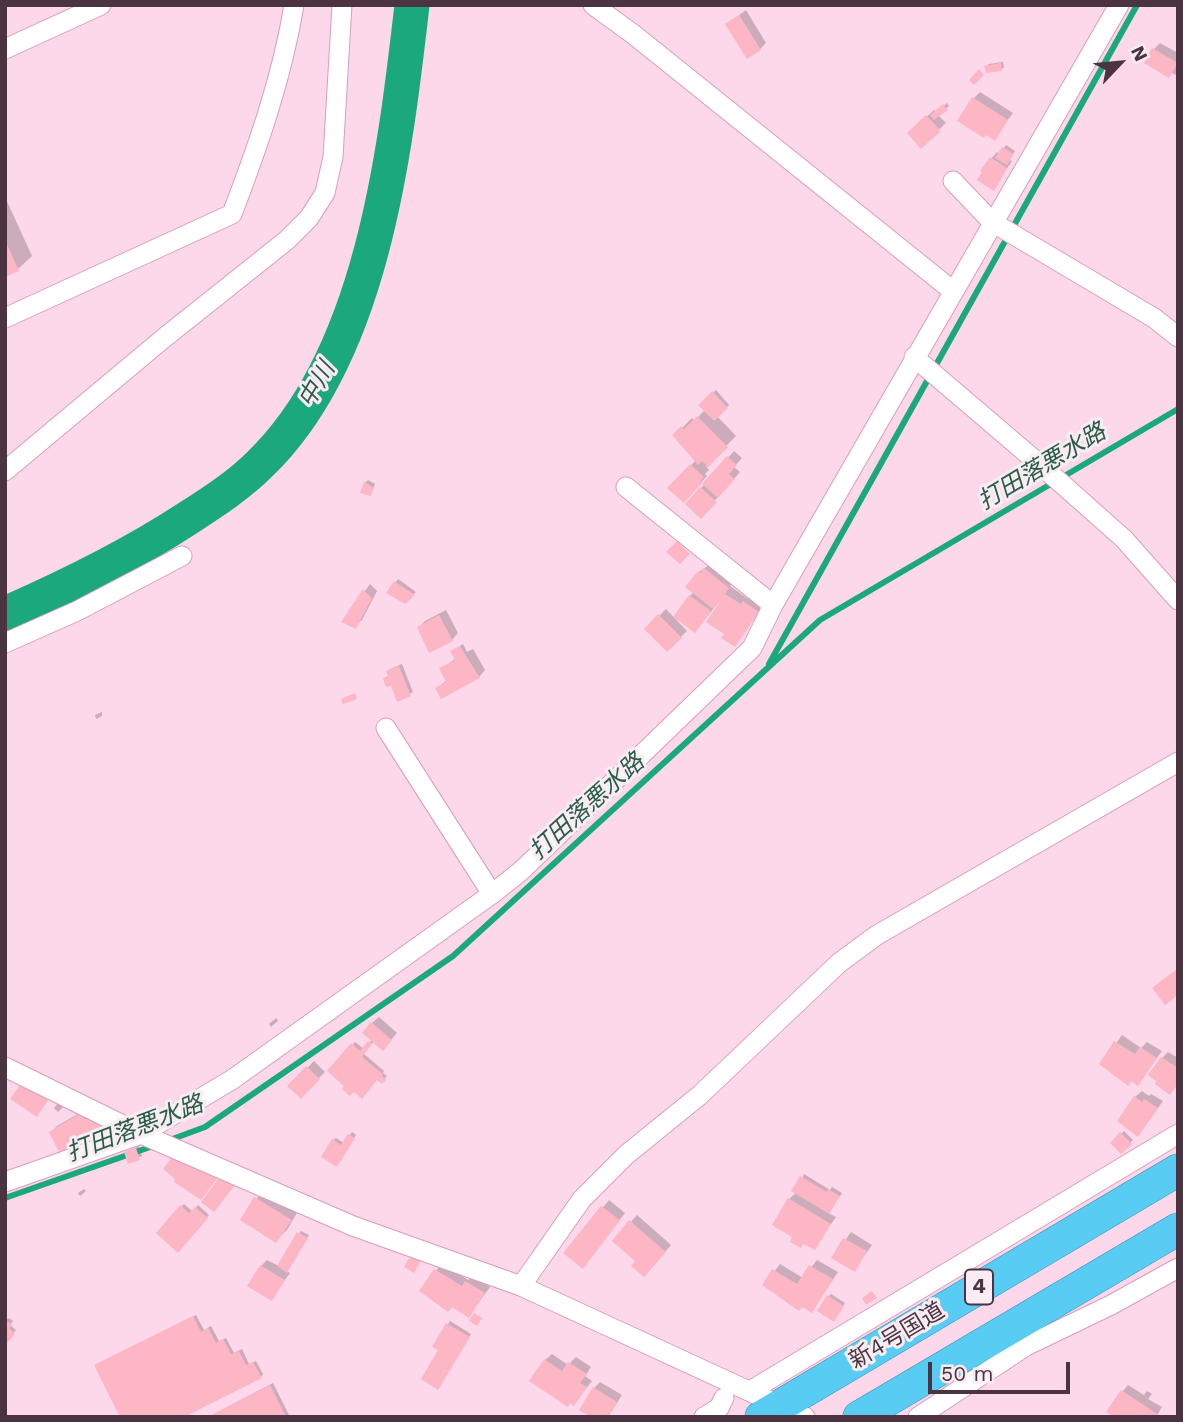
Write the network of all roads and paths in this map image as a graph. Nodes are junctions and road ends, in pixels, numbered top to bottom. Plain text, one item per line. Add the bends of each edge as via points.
1 (101, 5) edge
2 (294, 5) edge
3 (342, 5) edge
4 (593, 5) edge
5 (1119, 5) edge
6 (5, 50) edge
7 (953, 181) dead end
8 (992, 222) junction
9 (953, 291) junction
10 (5, 318) edge
11 (1178, 337) edge
12 (914, 357) junction
13 (5, 471) edge
14 (626, 487) dead end
15 (182, 556) dead end
16 (1178, 600) edge
17 (773, 606) junction
18 (5, 643) edge
19 (386, 728) dead end
20 (1178, 762) edge
21 (492, 894) junction
22 (5, 1067) edge
23 (141, 1134) junction
24 (1178, 1134) edge
25 (1178, 1170) edge
26 (5, 1182) edge
27 (1178, 1229) edge
28 (1178, 1268) edge
29 (521, 1286) junction
30 (1001, 1347) junction
31 (724, 1398) dead end
32 (774, 1407) edge
33 (704, 1417) edge
34 (859, 1417) edge
35 (918, 1417) edge

1 - 6 street
2 - 10 street via 265,127 232,214
3 - 13 street via 333,157 325,193 309,218
4 - 9 street
5 - 8 street
7 - 8 street
8 - 9 street
8 - 11 street via 1154,318
9 - 12 street
12 - 16 street via 1124,539
12 - 17 street
14 - 17 street
15 - 18 street
17 - 21 street via 752,648
19 - 21 street
20 - 29 street via 877,935 838,963 700,1095 626,1155 582,1199
21 - 23 street via 233,1079
22 - 23 street
23 - 26 street
23 - 29 street via 353,1226
24 - 32 street
25 - 32 highway, 新4号国道 / 4
27 - 30 highway, 4
28 - 30 street
29 - 32 street
30 - 34 highway, 4
30 - 35 street via 984,1371
31 - 33 street via 719,1408

